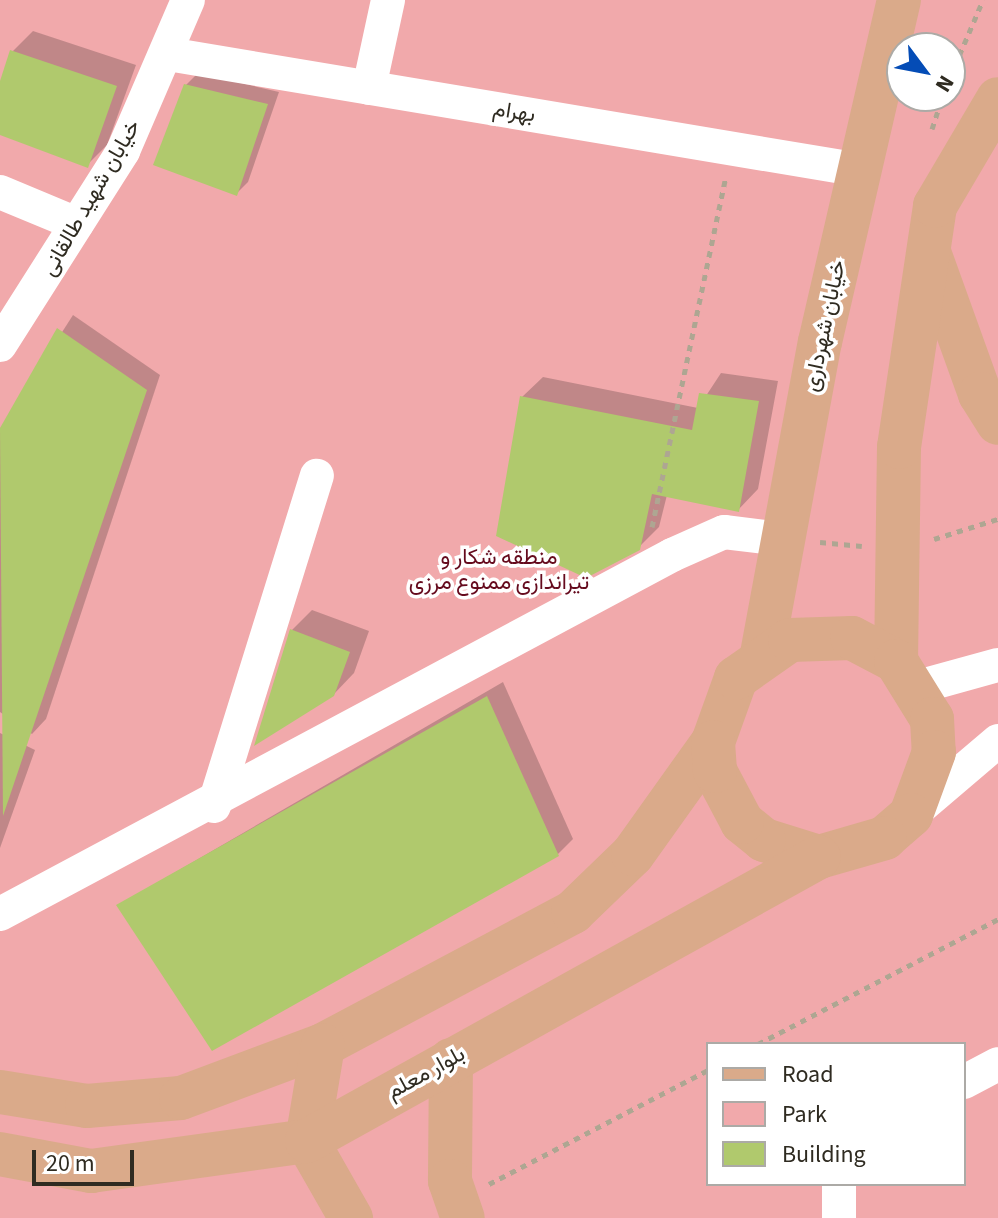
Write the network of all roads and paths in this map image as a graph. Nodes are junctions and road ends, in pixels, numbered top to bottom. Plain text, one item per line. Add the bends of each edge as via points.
1 (188, 0) edge
2 (388, 0) edge
3 (899, 0) edge
4 (983, 0) edge
5 (966, 40) edge
6 (168, 54) junction
7 (369, 88) junction
8 (998, 99) edge
9 (732, 148) junction
10 (860, 170) junction
11 (0, 192) edge
12 (77, 224) junction
13 (928, 249) junction
14 (0, 345) edge
15 (998, 423) edge
16 (317, 476) dead end
17 (783, 539) junction
18 (643, 569) junction
19 (762, 654) junction
20 (998, 665) edge
21 (907, 674) junction
22 (998, 741) edge
23 (713, 742) junction
24 (214, 806) junction
25 (911, 815) junction
26 (819, 857) junction
27 (0, 914) edge
28 (998, 919) edge
29 (762, 1042) edge
30 (323, 1045) junction
31 (451, 1060) junction
32 (998, 1064) edge
33 (706, 1071) edge
34 (966, 1081) edge
35 (0, 1092) edge
36 (307, 1141) junction
37 (0, 1154) edge
38 (839, 1186) edge
39 (460, 1209) edge
40 (351, 1218) edge
41 (839, 1218) edge

1 - 6 street, خیابان شهيد طالقانی
2 - 7 street
3 - 10 main road, خیابان شهرداری
4 - 5 path
6 - 7 street, بهرام
6 - 12 street, خیابان شهيد طالقانی via 123,151
7 - 9 street, بهرام
8 - 13 main road via 935,206
9 - 10 street, بهرام
9 - 18 path
10 - 17 main road, خیابان شهرداری
11 - 12 street
12 - 14 street, خیابان شهيد طالقانی
13 - 15 main road via 980,394
13 - 21 main road via 899,447
16 - 24 street
17 - 18 street via 724,532
17 - 19 main road, خیابان شهرداری
18 - 24 street via 491,646
19 - 21 main road via 820,635 852,638
19 - 23 main road via 736,678
20 - 21 street
21 - 25 main road via 934,752
22 - 25 street
23 - 26 main road via 715,771 742,822 764,840
23 - 30 main road via 633,854 573,912
24 - 27 street
25 - 26 main road via 885,838
26 - 31 main road, بلوار معلم
28 - 29 path
30 - 35 main road via 181,1098 87,1106
30 - 36 main road
31 - 36 main road, بلوار معلم
31 - 39 main road via 450,1181
32 - 34 street
33 - 39 path
36 - 37 main road, بلوار معلم via 91,1171
36 - 40 main road
38 - 41 street

